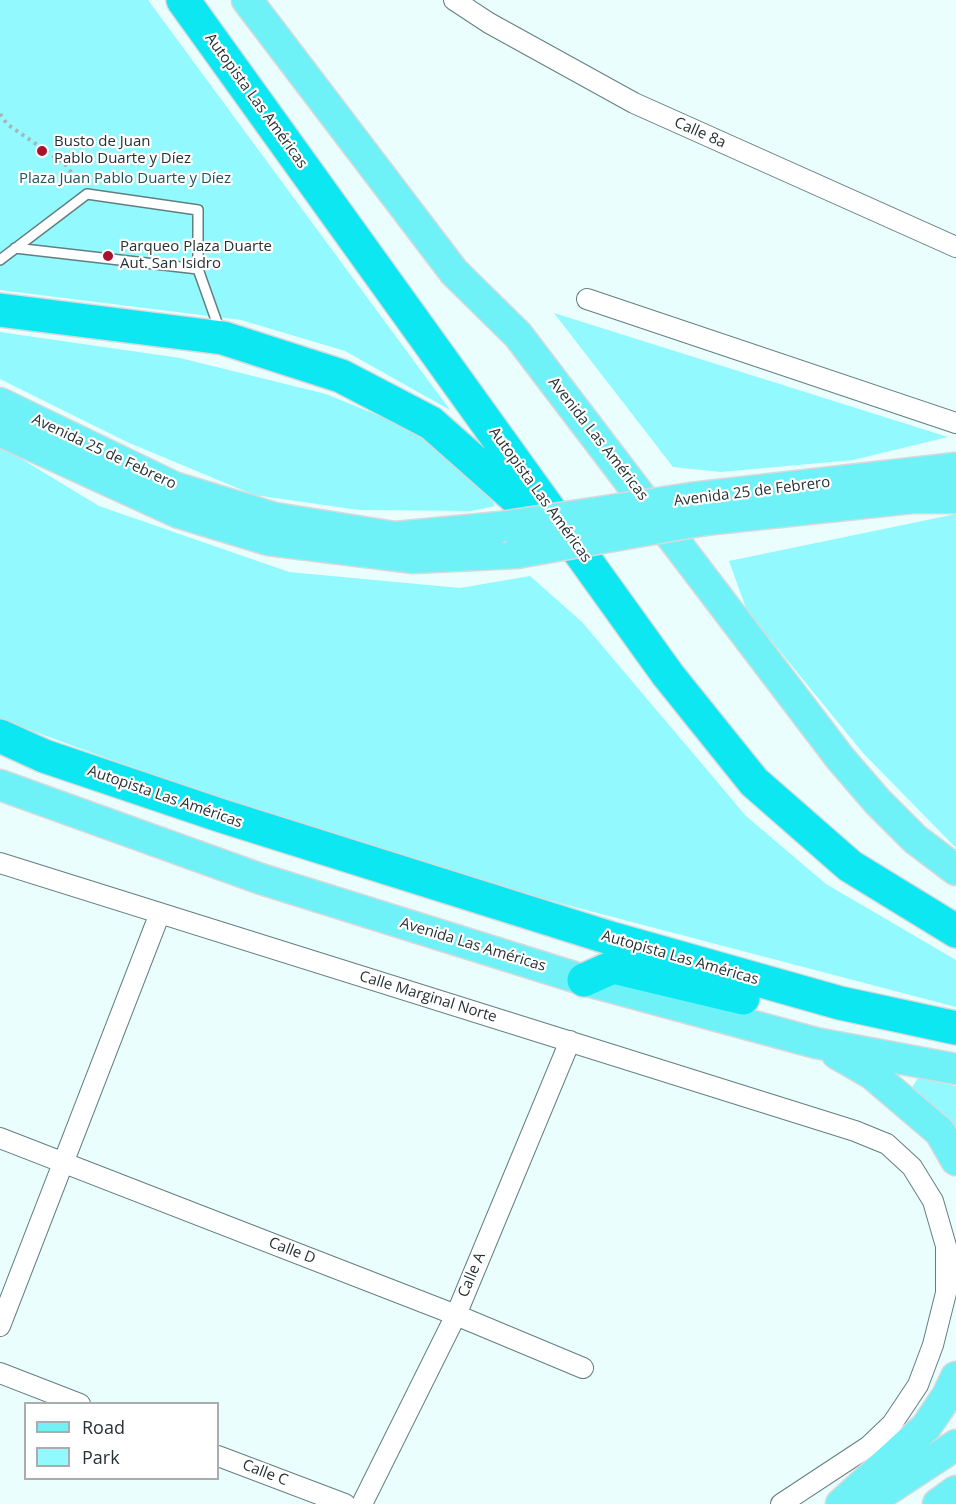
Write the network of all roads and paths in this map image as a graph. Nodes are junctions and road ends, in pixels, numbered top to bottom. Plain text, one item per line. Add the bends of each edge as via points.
1 (183, 0) edge
2 (247, 0) edge
3 (454, 0) edge
4 (0, 114) edge
5 (87, 194) junction
6 (956, 247) edge
7 (15, 248) junction
8 (0, 260) edge
9 (198, 269) junction
10 (588, 299) dead end
11 (0, 310) edge
12 (223, 338) junction
13 (0, 403) edge
14 (956, 423) edge
15 (0, 431) edge
16 (956, 468) edge
17 (956, 498) edge
18 (698, 509) junction
19 (590, 563) junction
20 (0, 736) edge
21 (0, 785) edge
22 (0, 863) edge
23 (956, 870) edge
24 (160, 913) junction
25 (956, 931) edge
26 (584, 980) junction
27 (950, 1026) edge
28 (570, 1041) junction
29 (816, 1043) junction
30 (956, 1069) edge
31 (0, 1138) edge
32 (956, 1160) edge
33 (62, 1162) junction
34 (456, 1315) junction
35 (0, 1326) edge
36 (583, 1368) dead end
37 (0, 1373) edge
38 (956, 1377) edge
39 (75, 1402) edge
40 (956, 1444) edge
41 (219, 1456) edge
42 (956, 1491) edge
43 (345, 1504) edge
44 (362, 1504) edge
45 (781, 1504) edge
46 (841, 1504) edge
47 (866, 1504) edge
48 (938, 1504) edge

1 - 19 highway, Autopista Las Américas
2 - 23 main road, Avenida Las Américas via 454,272 518,335 840,758 907,831
3 - 6 street, Calle 8a via 634,103
4 - 5 path via 7,124 65,164
5 - 7 lane
5 - 9 lane via 198,210
7 - 8 lane
7 - 9 lane
9 - 12 lane
10 - 14 street
11 - 12 highway
12 - 19 highway via 341,376 431,423
13 - 18 main road, Avenida 25 de Febrero, bridge via 174,487 275,518 395,537
15 - 18 main road, Avenida 25 de Febrero, bridge via 179,513 268,540 414,558 517,553
16 - 18 main road, Avenida 25 de Febrero
17 - 18 main road, Avenida 25 de Febrero
19 - 25 highway, Autopista Las Américas via 668,675 754,782 850,866
20 - 27 highway, Autopista Las Américas via 44,756 222,816 610,938 840,1003
21 - 26 main road, Avenida Las Américas via 261,879
22 - 24 street, Calle Marginal Norte
24 - 28 street, Calle Marginal Norte
24 - 33 street
26 - 27 highway via 613,967 911,1035
26 - 29 main road, Avenida Las Américas
28 - 34 street, Calle A
28 - 45 street, Calle Marginal Norte via 887,1144 912,1167 933,1201 946,1246 946,1293 918,1385 892,1424 869,1446
29 - 30 main road, Avenida Las Américas
29 - 32 main road via 872,1074 940,1132
31 - 33 street, Calle D
33 - 34 street, Calle D
33 - 35 street
34 - 36 street, Calle D
34 - 44 street, Calle A
37 - 39 street
38 - 46 main road via 926,1427
40 - 47 main road
41 - 43 street, Calle C
42 - 48 main road

